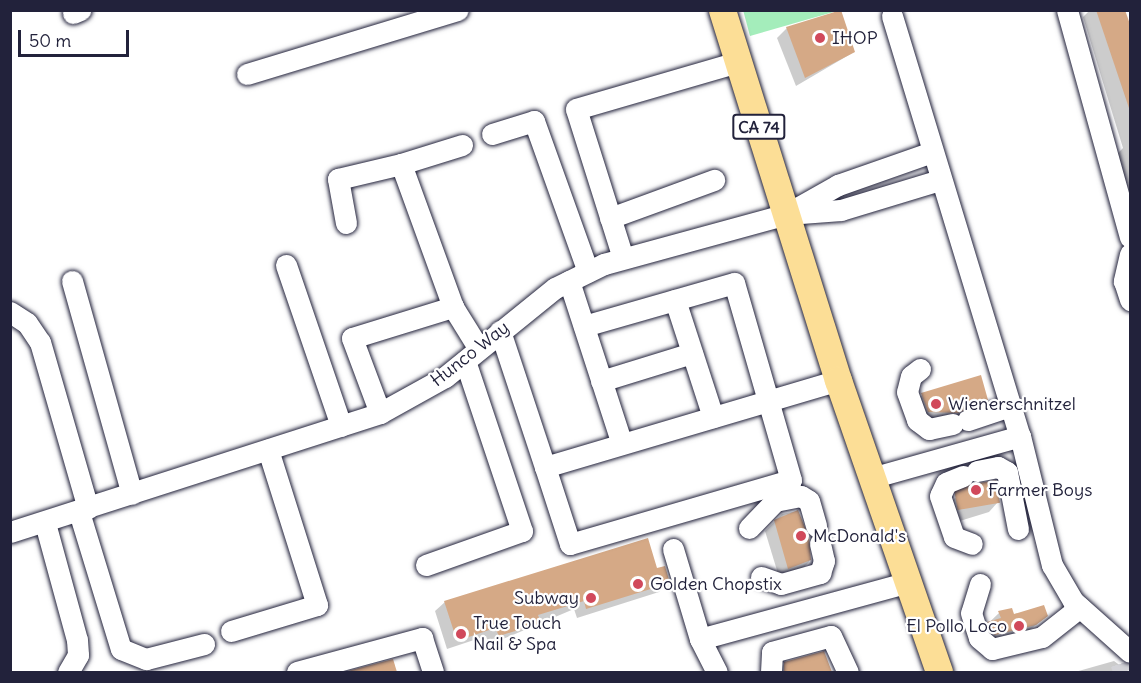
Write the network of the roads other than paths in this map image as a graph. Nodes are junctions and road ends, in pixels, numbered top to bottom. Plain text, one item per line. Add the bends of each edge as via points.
1 (457, 10) edge
2 (722, 10) edge
3 (1067, 10) edge
4 (892, 16) dead end
5 (735, 52) junction
6 (247, 74) dead end
7 (492, 134) dead end
8 (462, 145) dead end
9 (932, 152) junction
10 (401, 164) junction
11 (714, 180) dead end
12 (940, 180) junction
13 (787, 213) junction
14 (610, 218) junction
15 (346, 223) dead end
16 (1131, 237) edge
17 (1131, 254) edge
18 (623, 258) junction
19 (286, 266) dead end
20 (588, 272) junction
21 (72, 281) dead end
22 (569, 281) junction
23 (675, 300) junction
24 (1131, 300) edge
25 (453, 307) junction
26 (10, 312) edge
27 (584, 326) junction
28 (500, 331) junction
29 (692, 353) junction
30 (472, 355) junction
31 (920, 369) dead end
32 (838, 380) junction
33 (601, 381) junction
34 (772, 400) junction
35 (1010, 406) junction
36 (380, 413) junction
37 (713, 417) junction
38 (341, 426) junction
39 (1020, 436) junction
40 (622, 444) junction
41 (268, 450) junction
42 (544, 467) junction
43 (871, 478) junction
44 (132, 494) junction
45 (83, 510) junction
46 (45, 523) junction
47 (749, 528) dead end
48 (1018, 529) dead end
49 (10, 532) edge
50 (972, 544) dead end
51 (673, 549) dead end
52 (426, 565) dead end
53 (761, 577) dead end
54 (908, 582) junction
55 (980, 584) dead end
56 (1080, 608) junction
57 (231, 631) dead end
58 (700, 639) junction
59 (204, 644) dead end
60 (1126, 657) tunnel mouth
61 (68, 672) edge
62 (297, 672) edge
63 (433, 672) edge
64 (717, 672) edge
65 (771, 672) edge
66 (849, 672) edge
67 (939, 672) edge

1 - 6 lane
2 - 5 main road, CA 74
3 - 16 lane
4 - 9 lane
5 - 13 main road, CA 74
5 - 14 lane via 576,109
7 - 20 lane via 534,121
8 - 10 lane
9 - 12 lane
9 - 13 lane, Hunco Way via 838,185
10 - 15 lane via 338,179
10 - 25 lane
11 - 14 lane
12 - 13 lane, Hunco Way via 841,210
12 - 35 lane
13 - 18 lane, Hunco Way
13 - 32 main road, CA 74
14 - 18 lane
17 - 24 lane via 1124,281
18 - 20 lane, Hunco Way
19 - 38 lane
20 - 22 lane, Hunco Way
21 - 44 lane
22 - 27 lane
22 - 28 lane, Hunco Way
23 - 27 lane
23 - 29 lane
23 - 34 lane via 734,283
25 - 30 lane
25 - 36 lane via 352,338
26 - 45 lane via 27,323 40,342
27 - 33 lane
28 - 30 lane, Hunco Way
28 - 42 lane
29 - 33 lane
29 - 37 lane
30 - 36 lane, Hunco Way
30 - 52 lane via 522,531
31 - 35 lane via 911,376 907,392 917,420 929,429
32 - 34 lane
32 - 43 main road, CA 74
33 - 40 lane
34 - 37 lane
34 - 42 lane via 791,480 570,544
35 - 39 lane
36 - 38 lane, Hunco Way
37 - 40 lane
38 - 41 lane, Hunco Way
39 - 43 lane
39 - 56 lane via 1052,566
40 - 42 lane
41 - 44 lane, Hunco Way
41 - 57 lane via 317,605
43 - 54 main road, CA 74
44 - 45 lane, Hunco Way
45 - 46 lane, Hunco Way
45 - 59 lane via 121,650 146,659
46 - 49 lane, Hunco Way
46 - 61 lane via 77,640 78,655
47 - 53 lane via 774,501 801,496 809,501 824,561 820,573 781,584
48 - 50 lane via 1007,472 998,467 970,474 946,483 940,496 954,537
51 - 58 lane
54 - 58 lane
54 - 67 main road, CA 74
55 - 56 lane via 971,613 979,638 992,649 1042,637
56 - 60 lane via 1113,636
58 - 64 lane
62 - 63 lane via 422,638
65 - 66 lane via 772,652 831,636

